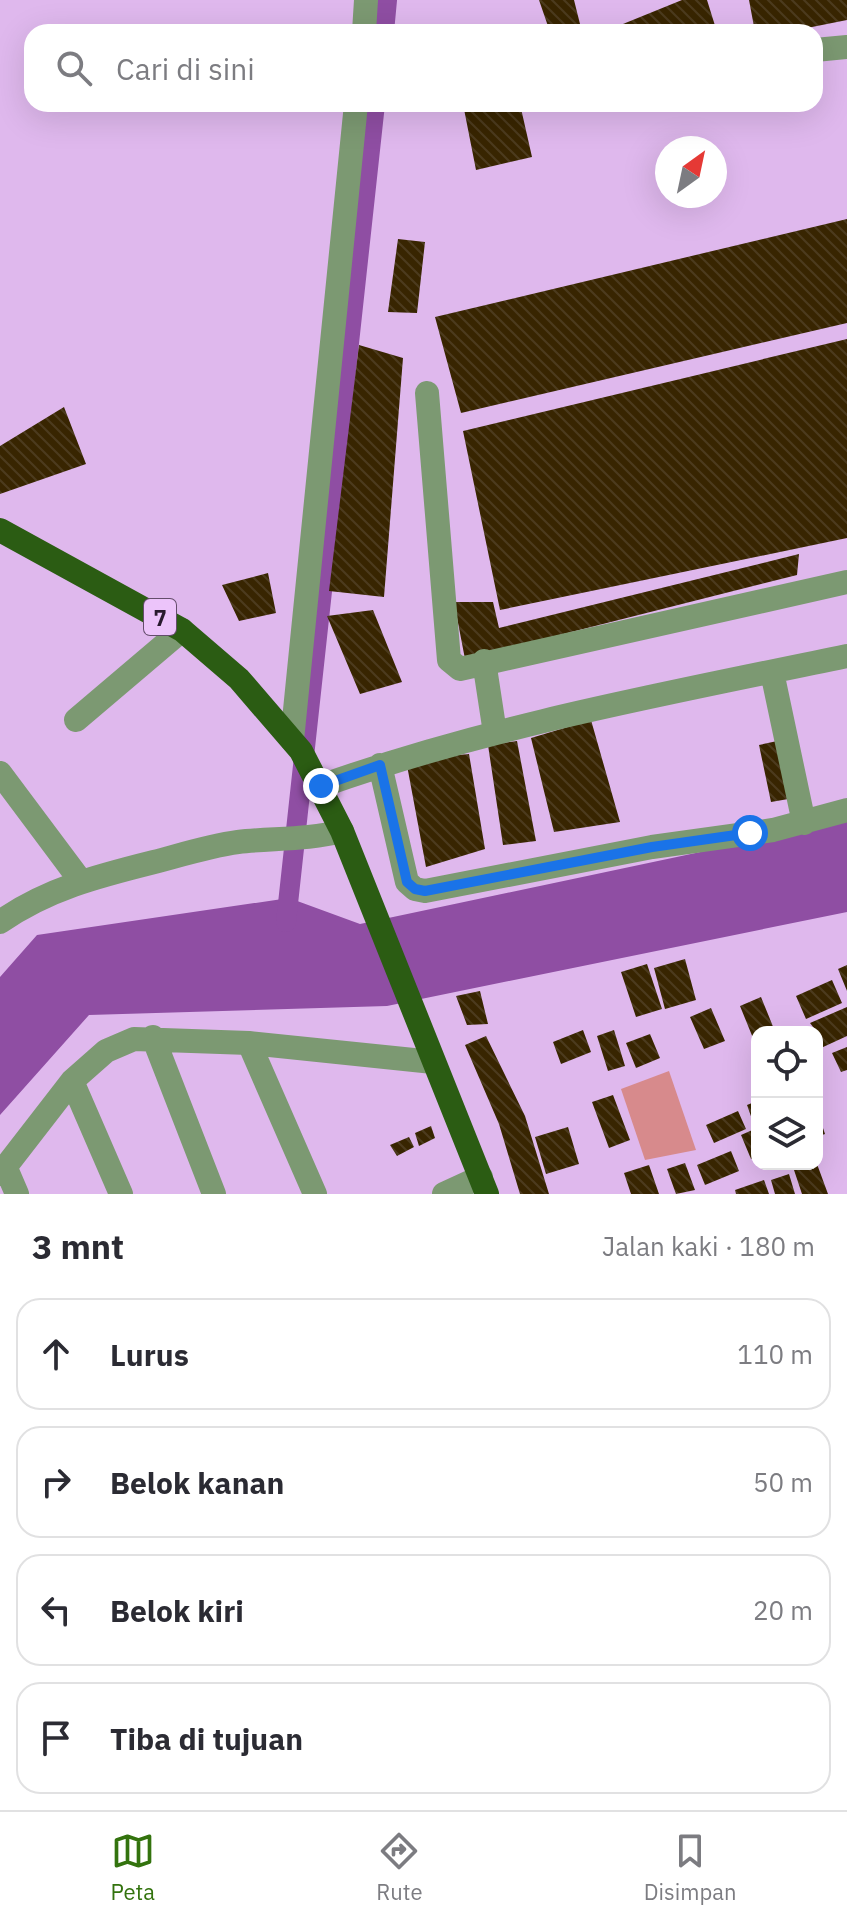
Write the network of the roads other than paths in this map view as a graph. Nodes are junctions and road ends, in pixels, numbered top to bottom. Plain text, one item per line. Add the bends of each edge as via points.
1 (366, 0) edge
2 (364, 24) edge
3 (847, 47) edge
4 (823, 49) edge
5 (355, 112) edge
6 (427, 393) dead end
7 (5, 538) edge
8 (847, 582) edge
9 (182, 630) junction
10 (847, 656) edge
11 (484, 661) junction
12 (772, 672) junction
13 (76, 720) dead end
14 (495, 733) junction
15 (292, 740) junction
16 (380, 765) junction
17 (0, 773) edge
18 (320, 784) junction
19 (847, 810) edge
20 (804, 823) junction
21 (342, 831) junction
22 (80, 880) junction
23 (2, 916) edge
24 (153, 1037) junction
25 (249, 1043) junction
26 (433, 1062) junction
27 (72, 1081) junction
28 (2, 1170) edge
29 (484, 1185) edge
30 (17, 1194) edge
31 (121, 1194) edge
32 (214, 1194) edge
33 (315, 1194) edge
34 (444, 1194) edge

1 - 2 street
3 - 4 street
5 - 15 street
6 - 11 street via 449,660 460,669
7 - 9 highway, 7
8 - 11 street
9 - 13 street
9 - 15 highway, 7 via 239,679
10 - 12 street
11 - 14 street
12 - 14 street via 614,702
12 - 20 street
14 - 16 street
15 - 18 highway, 7
16 - 18 street
16 - 20 street via 407,882 425,891
17 - 22 street
18 - 21 highway, 7
19 - 20 street
21 - 22 street via 221,844
21 - 26 highway, 7
22 - 23 street
24 - 25 street
24 - 27 street via 106,1051
24 - 32 street
25 - 26 street
25 - 33 street
26 - 29 highway, 7
27 - 28 street
27 - 31 street
28 - 30 street
29 - 34 street

